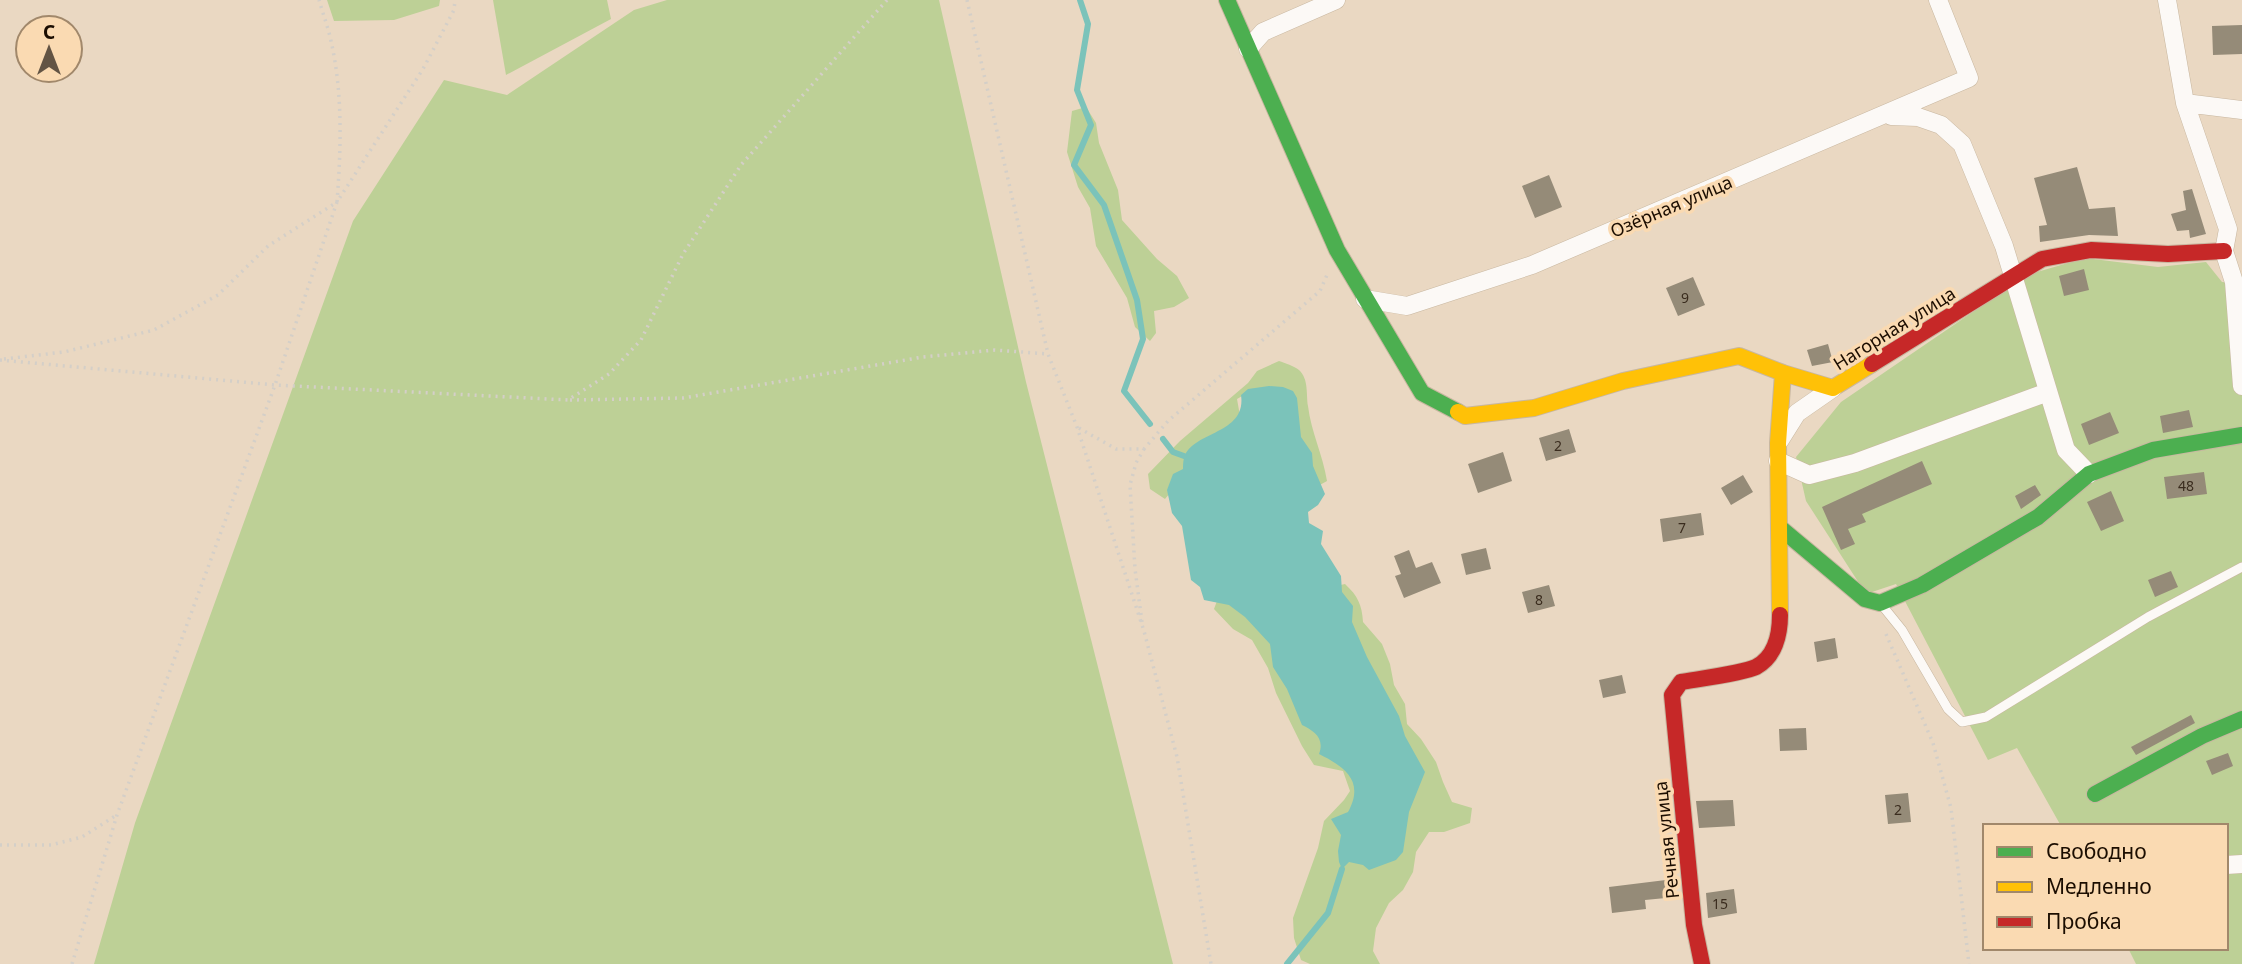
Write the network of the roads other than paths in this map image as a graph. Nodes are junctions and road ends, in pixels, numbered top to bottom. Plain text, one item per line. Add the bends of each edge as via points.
1 (1227, 0) edge
2 (1336, 0) edge
3 (1938, 0) edge
4 (2167, 0) edge
5 (1248, 49) junction
6 (2185, 103) junction
7 (2242, 110) edge
8 (1884, 116) junction
9 (2224, 251) junction
10 (2013, 276) junction
11 (1365, 299) junction
12 (1783, 373) junction
13 (2242, 386) edge
14 (1833, 388) junction
15 (2048, 391) junction
16 (2242, 435) edge
17 (1778, 452) junction
18 (2089, 474) junction
19 (1779, 527) junction
20 (2242, 567) edge
21 (1880, 603) junction
22 (2242, 719) edge
23 (2095, 794) dead end
24 (1702, 964) edge

1 - 5 street
2 - 5 street via 1263,32
3 - 8 street, Озёрная улица via 1969,78
4 - 6 street
5 - 11 street via 1337,250
6 - 7 street
6 - 9 street via 2228,229
8 - 10 street via 1918,117 1941,125 1962,144
8 - 11 street, Озёрная улица via 1532,265 1407,306
9 - 10 street, Нагорная улица via 2091,250 2042,259
9 - 13 street via 2234,282
10 - 14 street, Нагорная улица
10 - 15 street
11 - 12 street, Нагорная улица via 1422,393 1465,416 1534,408 1623,381 1739,356
12 - 14 street, Нагорная улица
12 - 17 street
14 - 17 street via 1797,413
15 - 17 street via 1855,463 1809,475
15 - 18 street via 2066,450
16 - 18 street via 2153,450
17 - 19 street
18 - 21 street via 2038,517 1922,586
19 - 21 street via 1865,599
19 - 24 street, Речная улица via 1780,629 1772,653 1756,667 1681,682 1672,695 1694,925
20 - 21 lane via 2148,617 1986,717 1962,722 1948,709 1902,630
22 - 23 street

